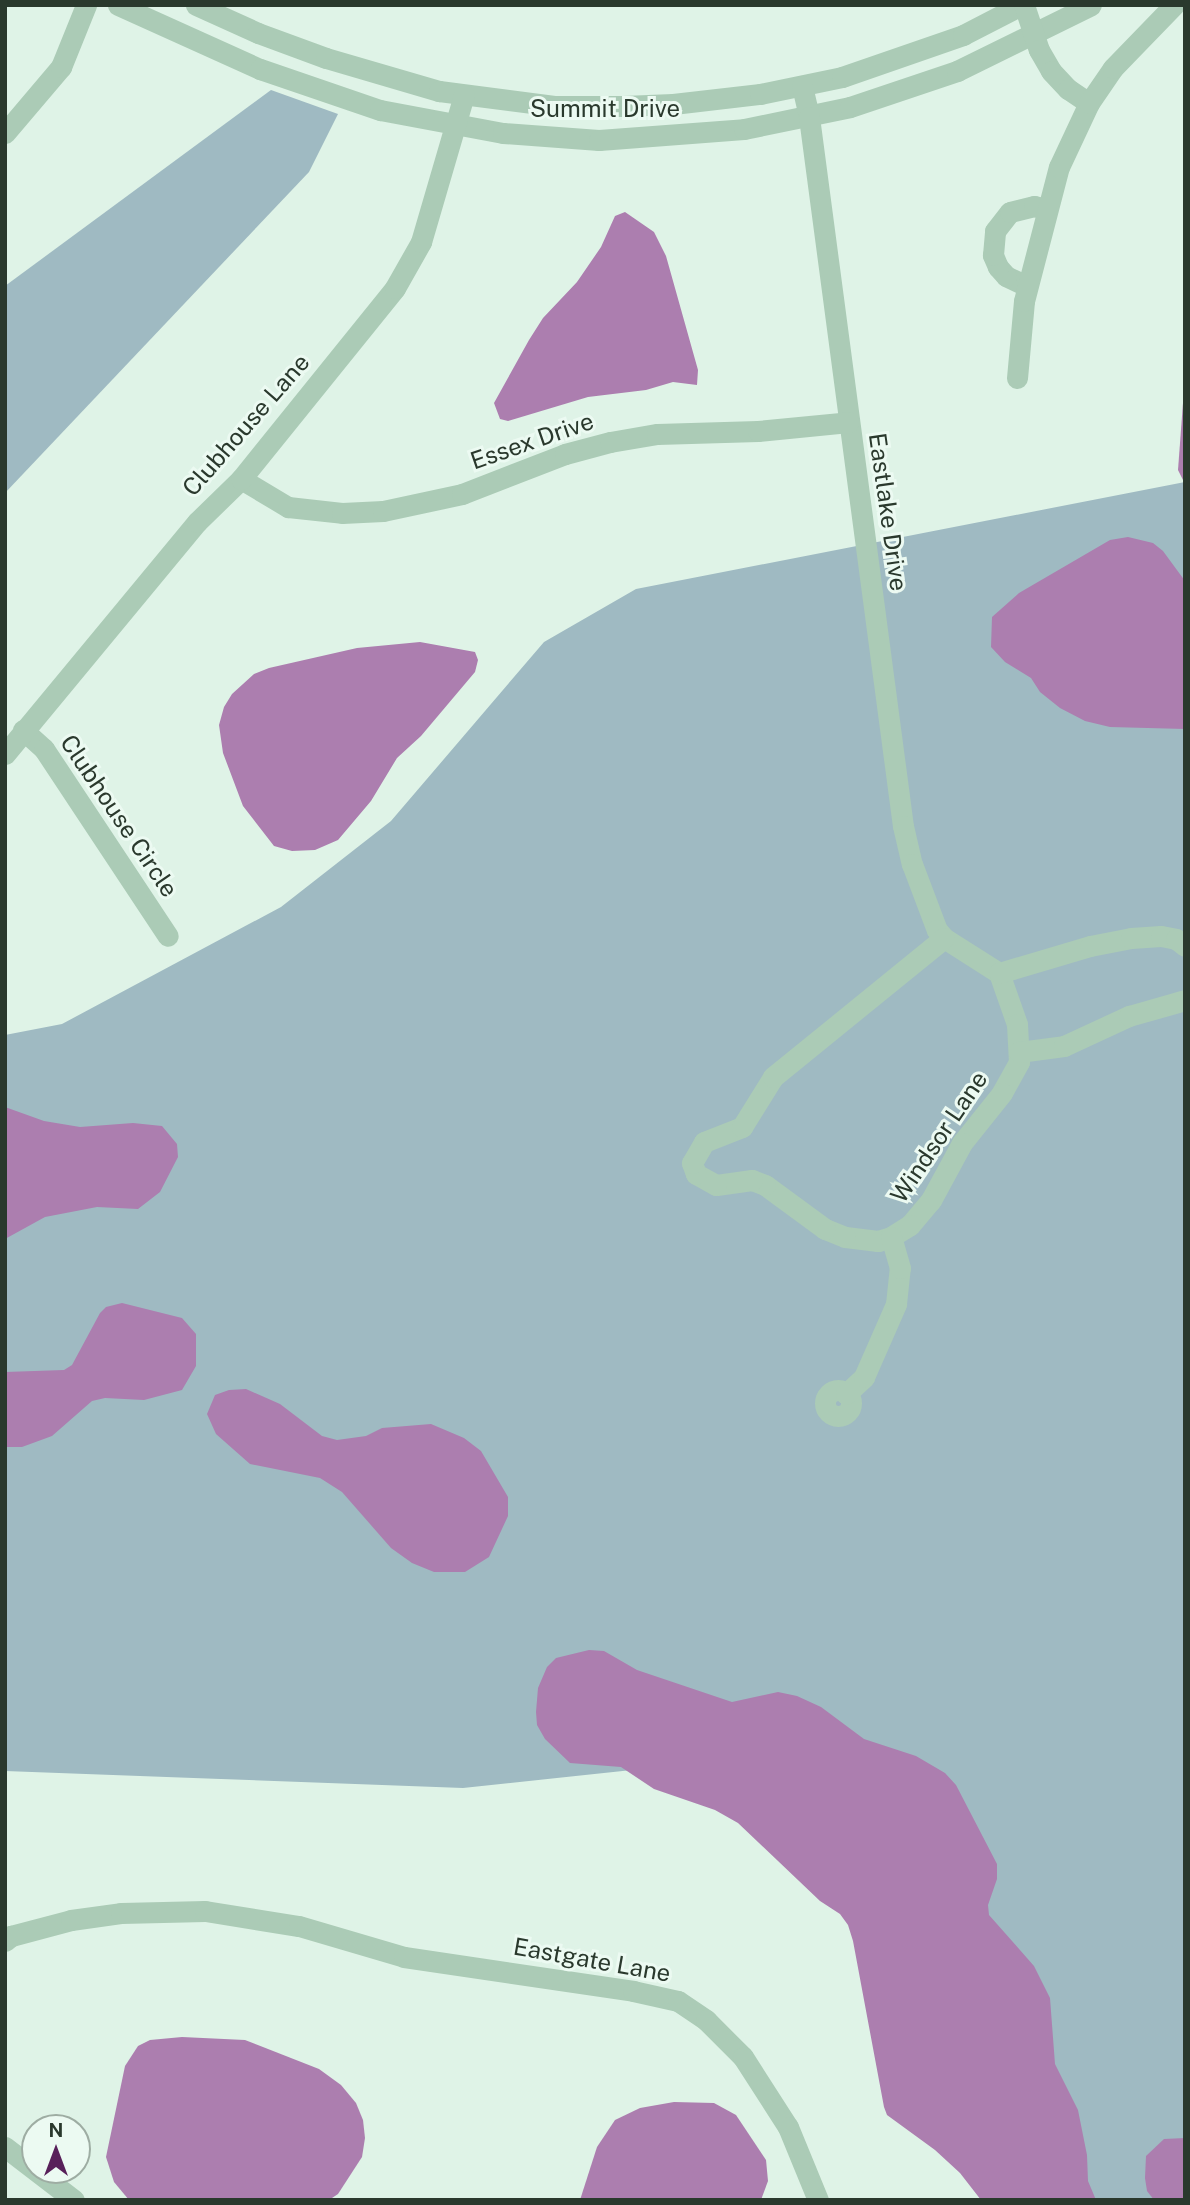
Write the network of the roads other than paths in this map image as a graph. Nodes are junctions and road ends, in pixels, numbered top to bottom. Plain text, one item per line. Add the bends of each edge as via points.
1 (86, 5) edge
2 (118, 5) edge
3 (196, 5) edge
4 (1022, 5) edge
5 (1091, 5) edge
6 (1174, 5) edge
7 (1035, 35) junction
8 (802, 86) junction
9 (464, 96) junction
10 (1089, 103) junction
11 (809, 117) junction
12 (456, 125) junction
13 (5, 133) edge
14 (1046, 209) junction
15 (1027, 286) junction
16 (1017, 378) dead end
17 (849, 422) junction
18 (241, 479) junction
19 (23, 730) junction
20 (5, 754) edge
21 (168, 936) dead end
22 (944, 938) junction
23 (1185, 946) edge
24 (999, 973) junction
25 (1185, 1000) edge
26 (1019, 1052) junction
27 (891, 1237) junction
28 (846, 1394) dead end
29 (5, 1941) edge
30 (5, 2147) edge
31 (74, 2200) edge
32 (818, 2200) edge

1 - 13 street via 61,67
2 - 12 street, Summit Drive via 306,86 380,110
3 - 9 street, Summit Drive via 326,58
4 - 7 street
4 - 8 street, Summit Drive via 963,35
5 - 7 street, Summit Drive
6 - 10 street via 1113,68
7 - 10 street via 1051,71
7 - 11 street, Summit Drive via 939,79
8 - 9 street, Summit Drive via 685,103 623,106 554,106
8 - 11 street, Eastlake Drive
9 - 12 street, Clubhouse Lane
10 - 14 street via 1059,167
11 - 12 street, Summit Drive via 691,135 599,140
11 - 17 street, Eastlake Drive
12 - 18 street, Clubhouse Lane via 410,265
14 - 15 street
14 - 15 street via 1021,207 1010,212 995,231 993,256 998,267
15 - 16 street
17 - 18 street, Essex Drive via 657,434 610,442 565,453 462,494 383,511 288,508
17 - 22 street, Eastlake Drive via 903,826 926,905
18 - 19 street, Clubhouse Lane via 197,522
19 - 20 street, Clubhouse Lane
19 - 21 street, Clubhouse Circle via 44,749
22 - 24 street
22 - 27 street, Windsor Lane via 773,1077 741,1127 704,1142 692,1163 696,1174 716,1185 752,1180 765,1185 825,1229 845,1237 878,1241
23 - 24 street via 1161,936 1131,938
24 - 26 street via 1012,1002
25 - 26 street via 1129,1016 1064,1046
26 - 27 street, Windsor Lane via 1013,1074 962,1143 931,1200 910,1225
27 - 28 street via 900,1268 896,1304 864,1377
29 - 32 street, Eastgate Lane via 28,1931 121,1913 205,1911 299,1926 404,1957 678,2001 706,2020 743,2057 788,2127
30 - 31 street

